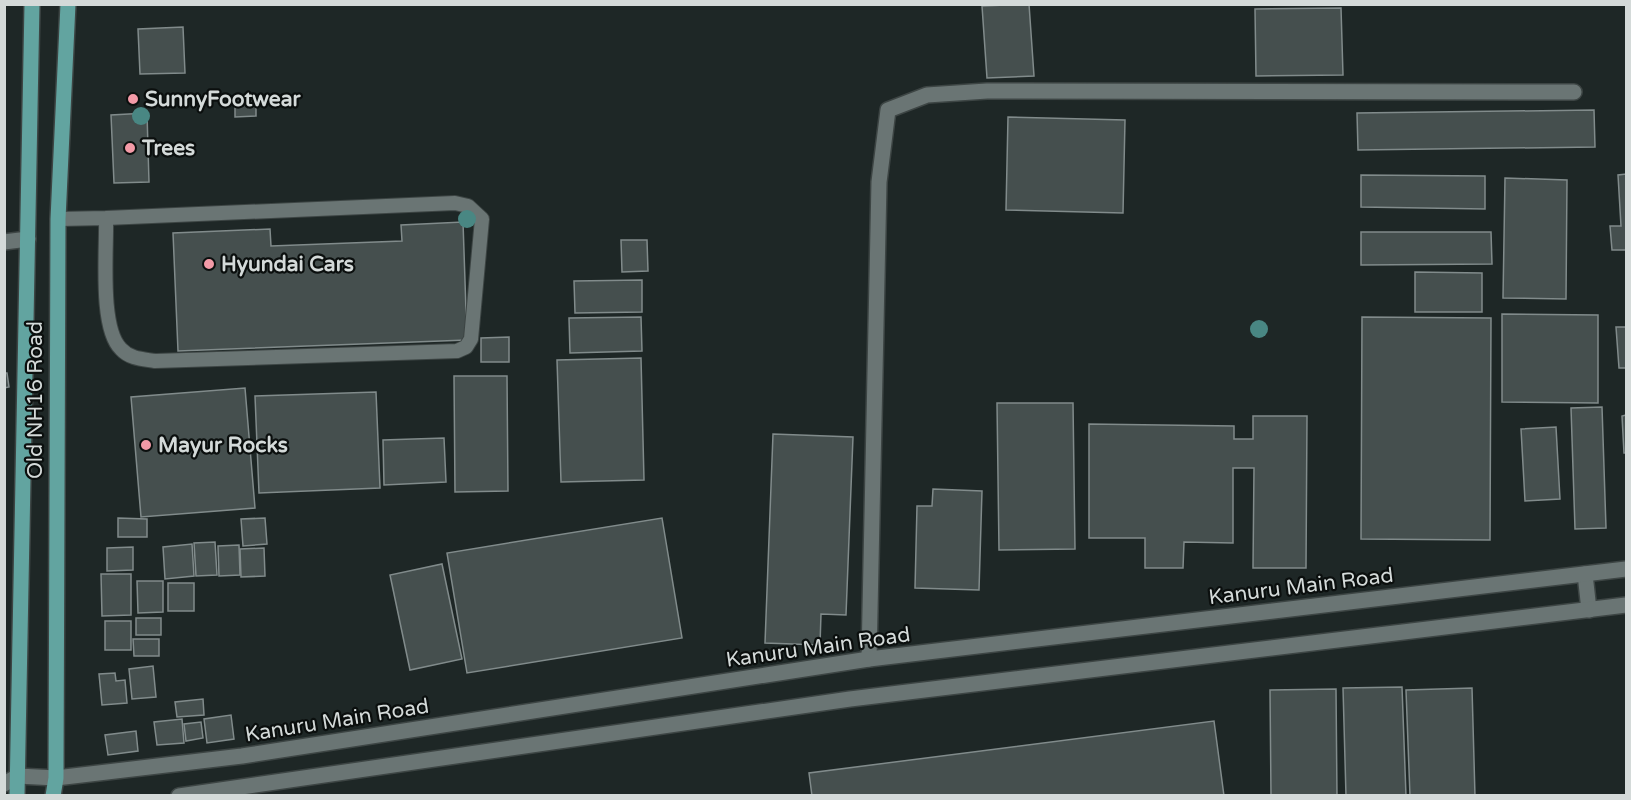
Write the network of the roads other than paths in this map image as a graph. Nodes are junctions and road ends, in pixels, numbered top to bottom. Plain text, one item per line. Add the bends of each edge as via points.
1 (32, 4) edge
2 (68, 4) edge
3 (1574, 92) dead end
4 (106, 218) junction
5 (58, 219) junction
6 (28, 239) junction
7 (4, 242) edge
8 (1626, 569) edge
9 (1585, 574) junction
10 (1626, 605) edge
11 (1589, 610) junction
12 (869, 659) junction
13 (56, 778) junction
14 (11, 780) edge
15 (17, 795) edge
16 (53, 795) edge
17 (179, 795) edge

1 - 6 main road, Old NH16 Road
2 - 5 main road, Old NH16 Road
3 - 12 main road via 987,91 927,95 888,110 879,182
4 - 4 lane via 108,320 112,337 121,350 136,358 155,361 457,351 471,339 482,219 468,206 455,203
4 - 5 lane
5 - 13 main road, Old NH16 Road
6 - 7 main road
6 - 14 main road, Old NH16 Road
8 - 9 main road, Kanuru Main Road
9 - 11 main road
9 - 12 main road, Kanuru Main Road
10 - 11 main road
11 - 17 main road via 850,699
12 - 13 main road, Kanuru Main Road via 242,756
13 - 14 main road, Kanuru Main Road
13 - 16 main road, Old NH16 Road
14 - 15 main road, Old NH16 Road

